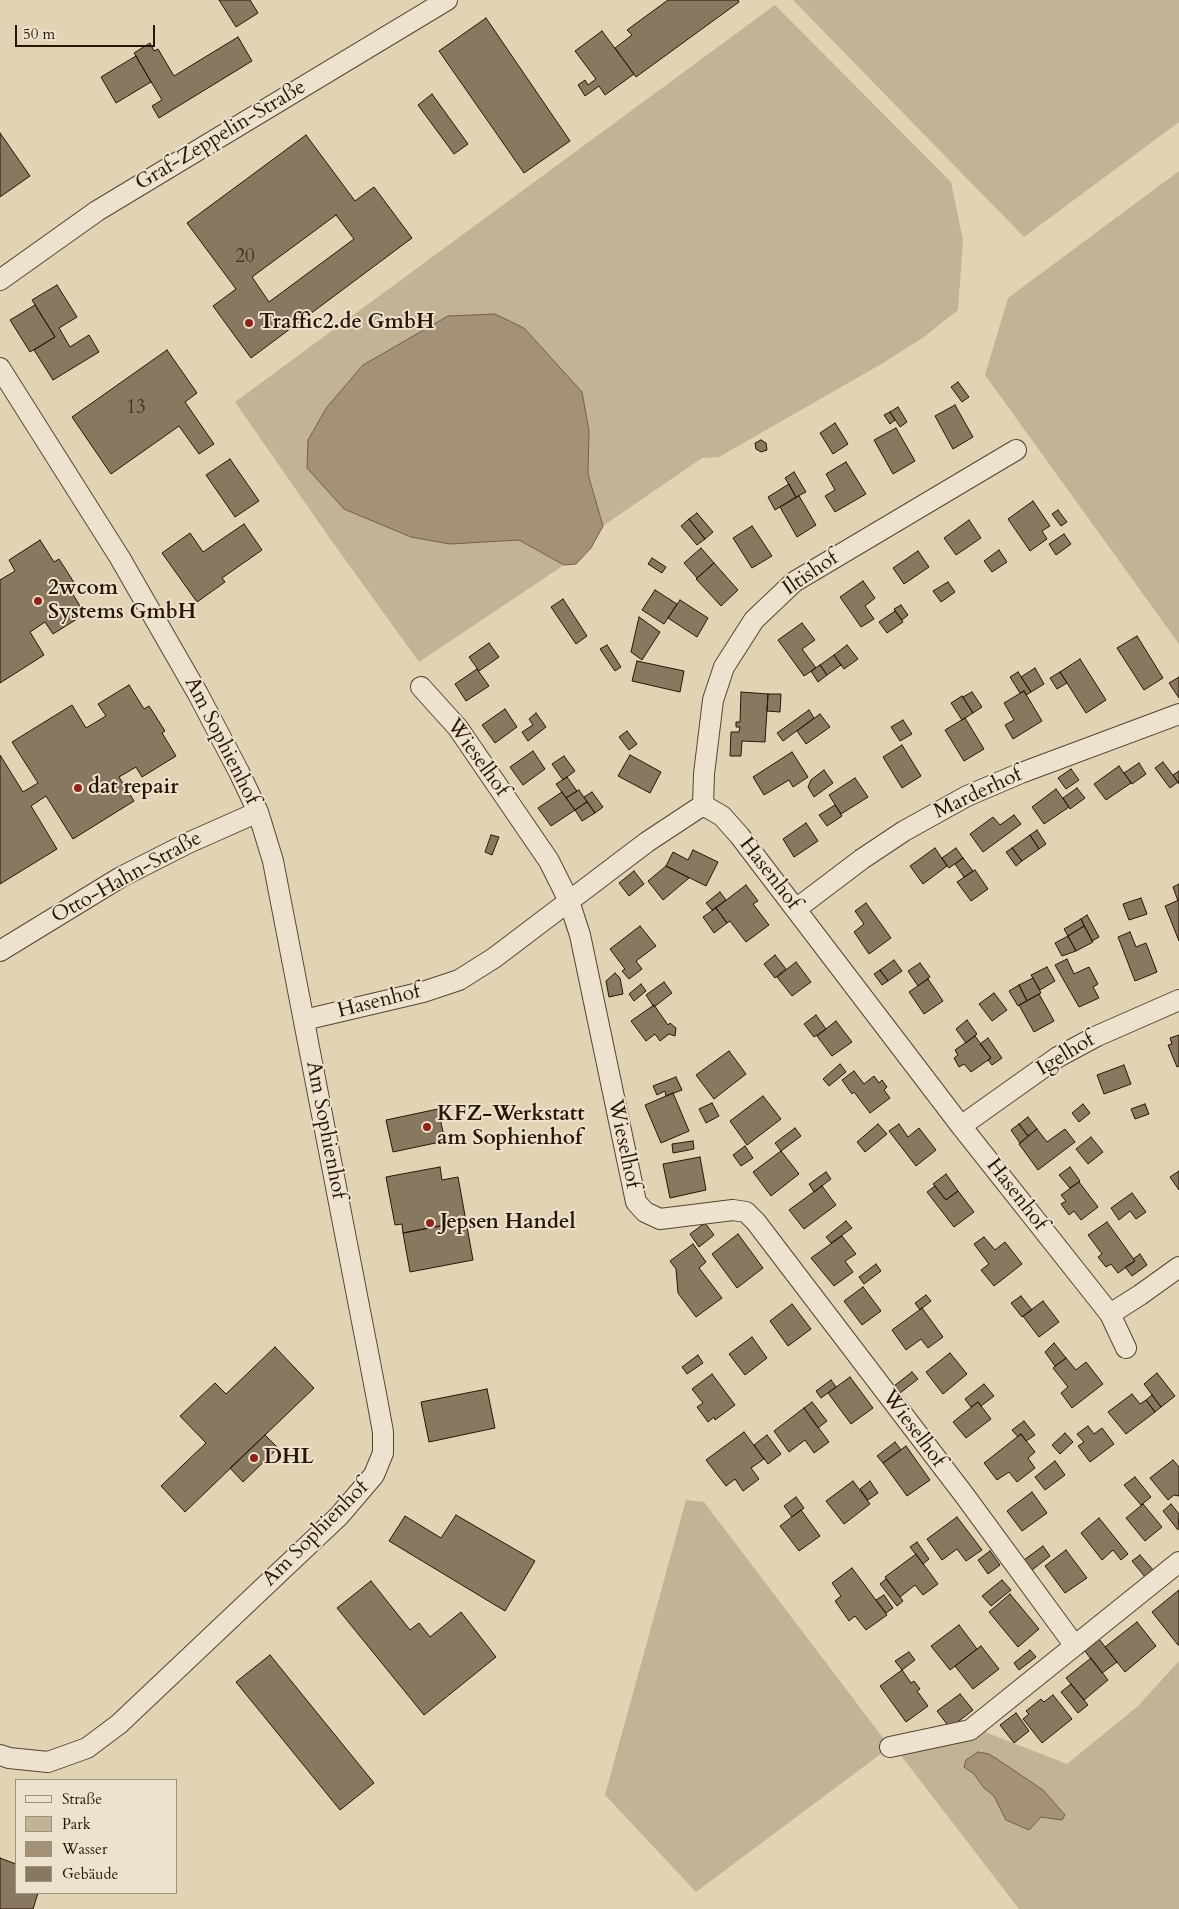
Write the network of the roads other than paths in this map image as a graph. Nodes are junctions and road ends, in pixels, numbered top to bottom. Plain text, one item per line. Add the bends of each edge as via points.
1 (447, 0) edge
2 (0, 280) edge
3 (0, 368) edge
4 (1016, 450) dead end
5 (421, 687) dead end
6 (1179, 714) edge
7 (704, 805) junction
8 (258, 812) junction
9 (569, 901) junction
10 (796, 909) junction
11 (0, 951) edge
12 (1179, 1000) edge
13 (304, 1020) junction
14 (961, 1126) junction
15 (1179, 1266) edge
16 (1110, 1314) junction
17 (1126, 1348) dead end
18 (1179, 1562) edge
19 (1075, 1646) junction
20 (890, 1747) dead end
21 (0, 1755) edge

1 - 2 street, Graf-Zeppelin-Straße via 97,211
3 - 8 street, Am Sophienhof via 120,558 198,694
4 - 7 street, Iltishof via 794,582 754,620 724,667 713,700 704,774
5 - 9 street, Wieselhof via 458,728 549,861
6 - 10 street, Marderhof via 967,796 904,831
7 - 9 street, Hasenhof via 666,828
7 - 10 street, Hasenhof via 722,816 739,835
8 - 11 street, Otto-Hahn-Straße via 121,877
8 - 13 street, Am Sophienhof via 273,861
9 - 13 street, Hasenhof via 494,958 459,980 423,992
9 - 19 street, Wieselhof via 580,935 636,1202 645,1212 660,1219 733,1210 746,1212 756,1222
10 - 14 street, Hasenhof
12 - 14 street, Igelhof via 1096,1036 1058,1057
13 - 21 street, Am Sophienhof via 383,1432 383,1453 374,1475 339,1516 119,1724 87,1748 48,1762
14 - 16 street, Hasenhof
15 - 16 street
16 - 17 street, Hasenhof
18 - 19 street
19 - 20 street via 970,1730

